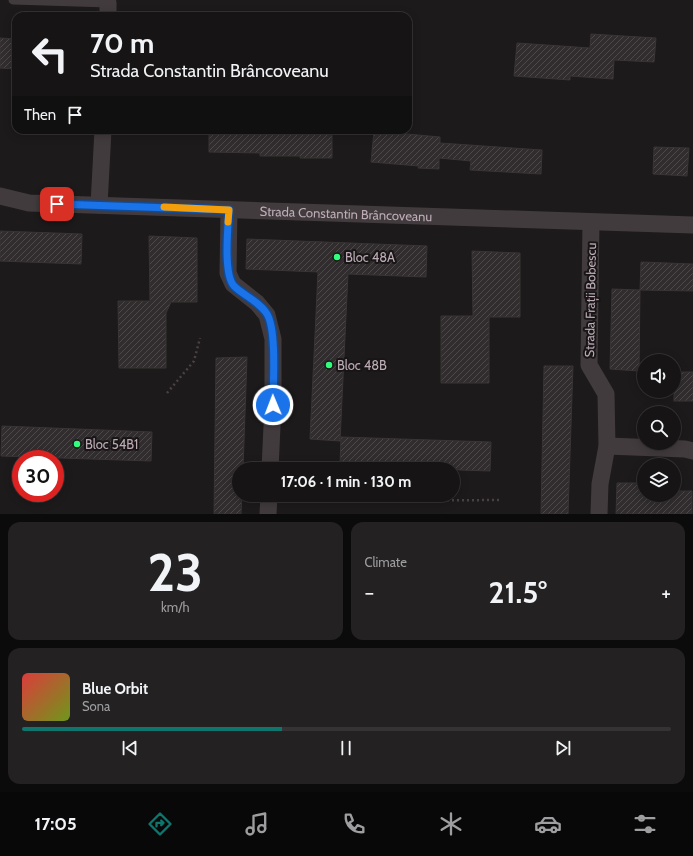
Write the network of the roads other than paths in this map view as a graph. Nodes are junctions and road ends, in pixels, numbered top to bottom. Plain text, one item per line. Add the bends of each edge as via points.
1 (13, 0) edge
2 (108, 9) edge
3 (103, 134) edge
4 (0, 196) edge
5 (100, 205) junction
6 (229, 210) junction
7 (591, 222) junction
8 (693, 226) edge
9 (607, 446) junction
10 (693, 451) edge
11 (270, 462) edge
12 (269, 502) edge
13 (268, 514) edge
14 (599, 514) edge

1 - 2 lane
3 - 5 street
4 - 5 street, Strada Constantin Brâncoveanu via 29,203
5 - 6 street, Strada Constantin Brâncoveanu
6 - 7 street, Strada Constantin Brâncoveanu
6 - 11 street via 228,273 233,284 257,303 267,315 273,339
7 - 8 street, Strada Constantin Brâncoveanu
7 - 9 street, Strada Frații Bobescu via 589,365 606,394
9 - 10 street
9 - 14 street, Strada Frații Bobescu via 600,484
12 - 13 street

